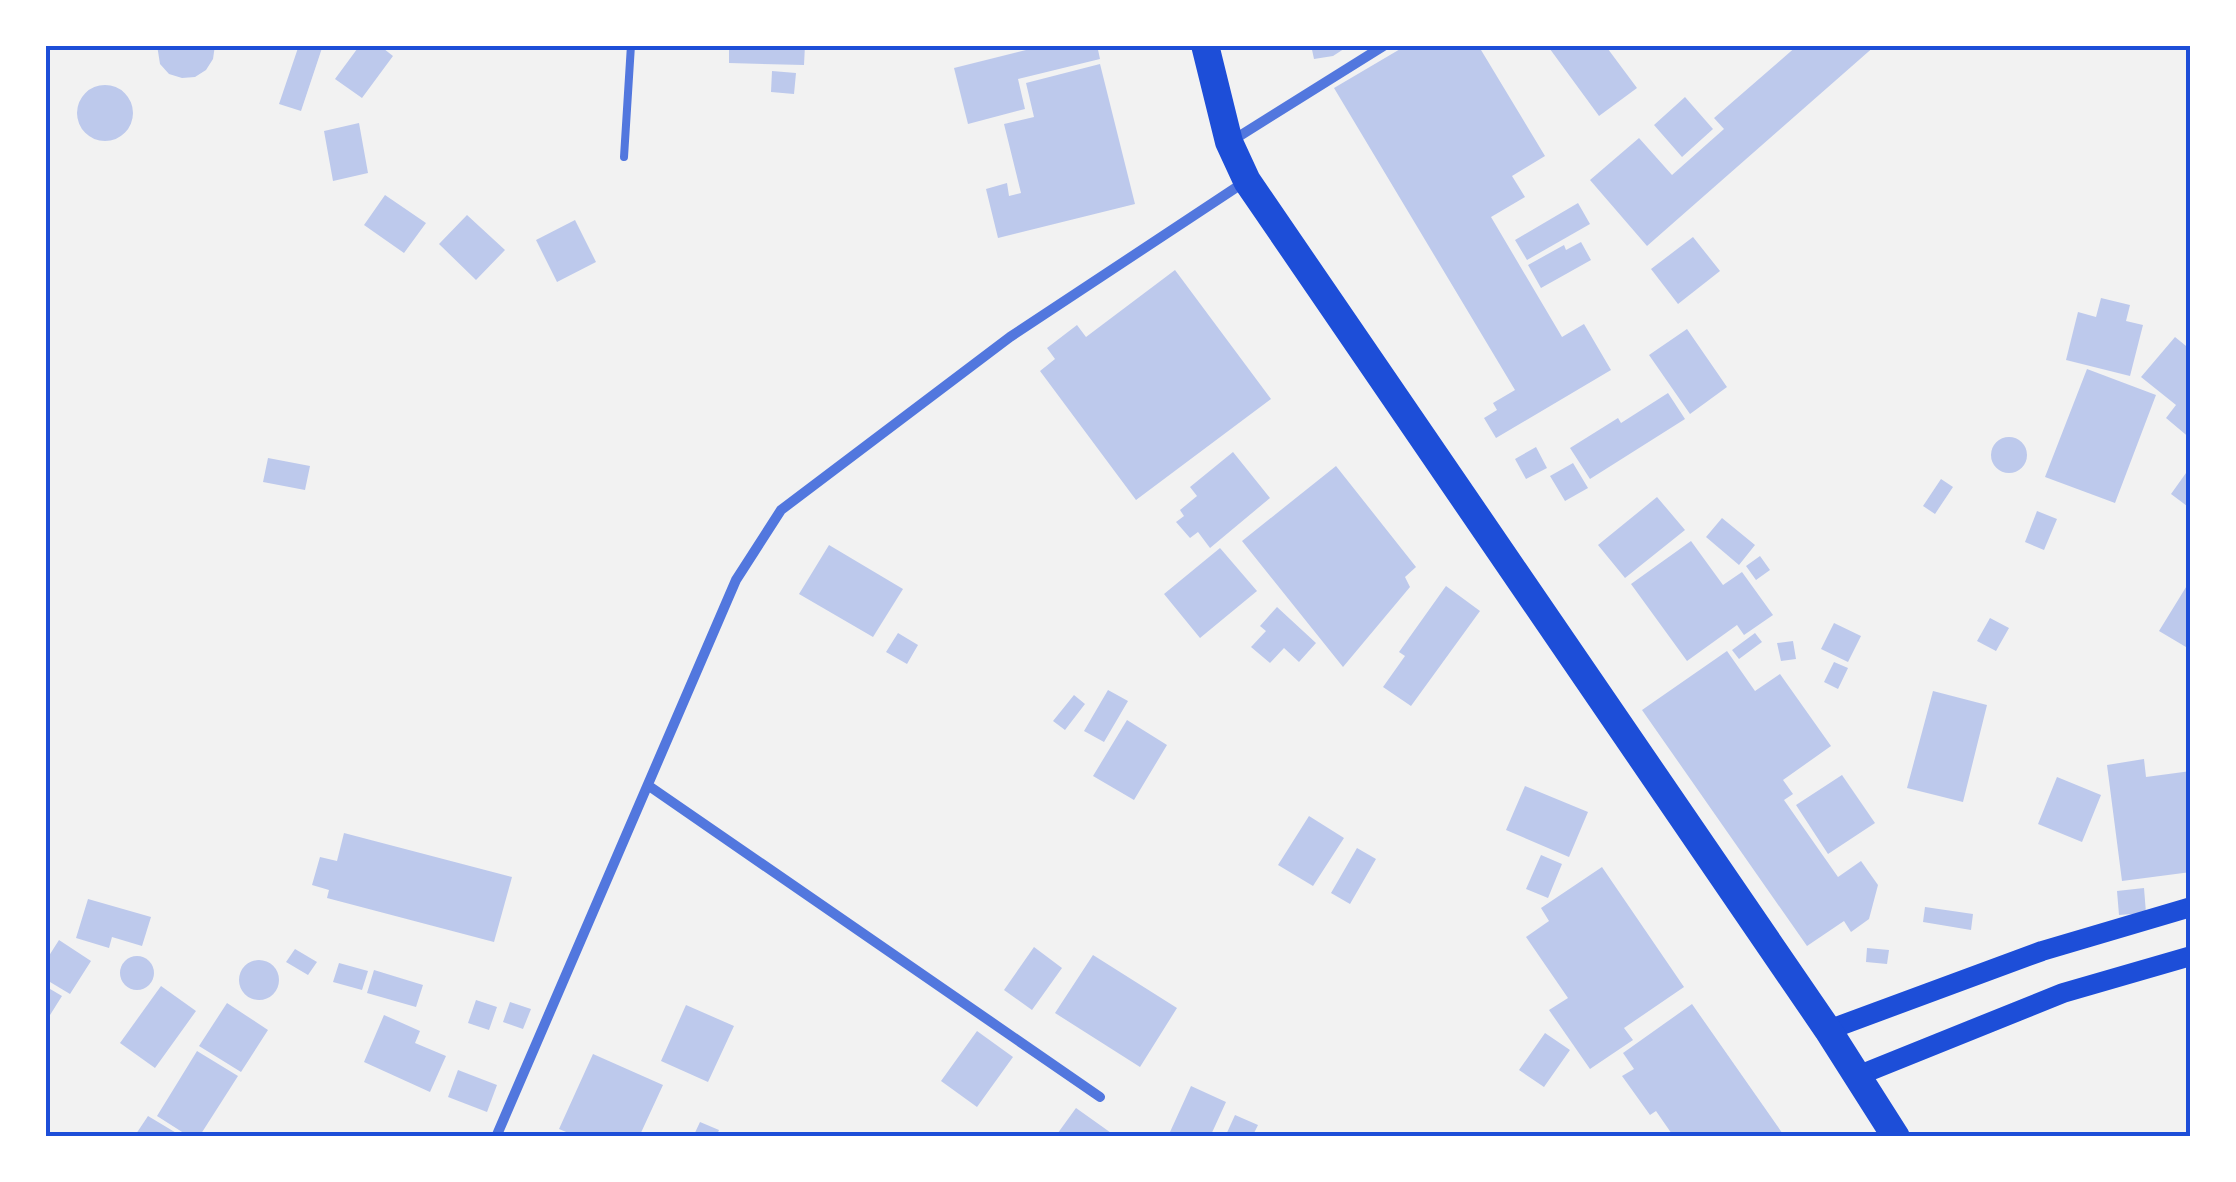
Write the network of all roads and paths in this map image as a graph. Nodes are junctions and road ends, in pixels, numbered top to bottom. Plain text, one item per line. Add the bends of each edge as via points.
1 (631, 45) edge
2 (1205, 45) edge
3 (1385, 45) edge
4 (1229, 142) junction
5 (624, 158) dead end
6 (1247, 181) junction
7 (649, 786) junction
8 (2191, 907) edge
9 (2191, 956) edge
10 (1828, 1030) junction
11 (1857, 1076) junction
12 (1100, 1097) dead end
13 (496, 1137) edge
14 (1896, 1137) edge

1 - 5 lane
2 - 4 highway
3 - 4 street
4 - 6 highway
6 - 7 street via 1010,337 781,510 736,580
6 - 10 highway
7 - 12 street
7 - 13 street
8 - 10 main road via 2042,951
9 - 11 main road via 2064,993
10 - 11 highway
11 - 14 highway

